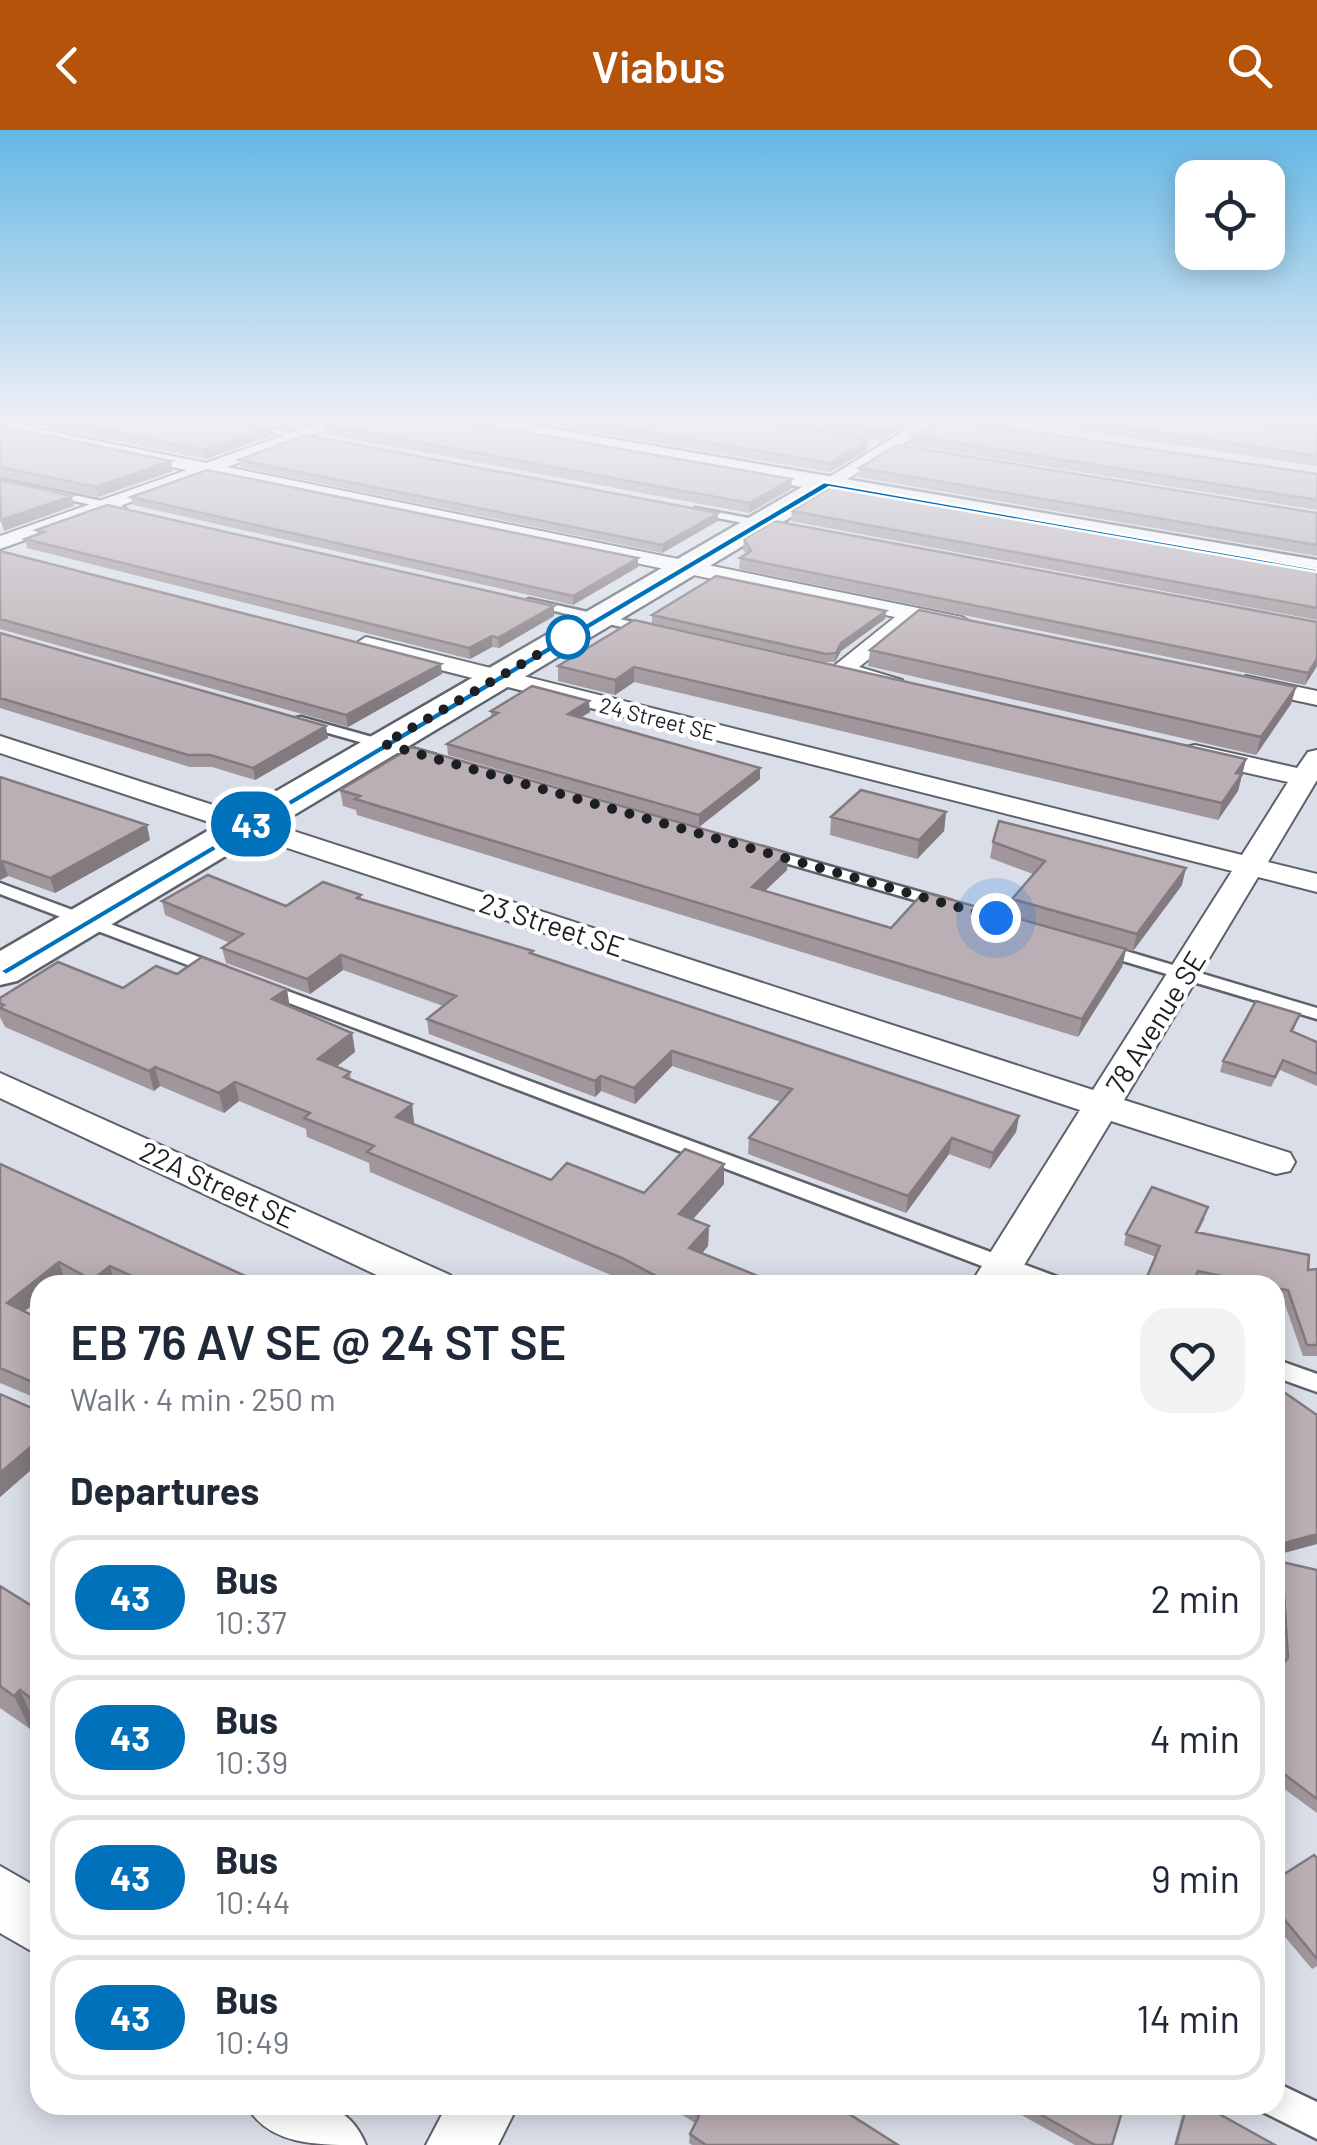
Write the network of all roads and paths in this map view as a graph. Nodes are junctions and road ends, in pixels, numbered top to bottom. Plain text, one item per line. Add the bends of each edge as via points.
1 (100, 512) edge
2 (417, 512) edge
3 (704, 512) edge
4 (788, 512) edge
5 (991, 512) edge
6 (770, 525) junction
7 (0, 544) edge
8 (0, 552) edge
9 (38, 562) edge
10 (685, 567) junction
11 (1317, 568) edge
12 (506, 596) edge
13 (912, 614) junction
14 (601, 618) junction
15 (989, 630) edge
16 (657, 631) edge
17 (345, 639) edge
18 (498, 678) junction
19 (1220, 678) edge
20 (917, 690) edge
21 (1317, 698) edge
22 (288, 717) edge
23 (0, 744) edge
24 (384, 744) junction
25 (1169, 747) edge
26 (442, 761) edge
27 (1311, 768) edge
28 (251, 824) junction
29 (747, 848) edge
30 (1251, 867) junction
31 (1317, 883) edge
32 (0, 888) edge
33 (957, 908) edge
34 (87, 920) junction
35 (1091, 946) edge
36 (0, 972) edge
37 (1186, 973) junction
38 (1317, 1014) edge
39 (0, 1084) edge
40 (1103, 1105) junction
41 (1276, 1162) dead end
42 (413, 1275) edge
43 (996, 1275) edge
44 (1285, 1372) edge
45 (1317, 1384) edge
46 (0, 1896) edge
47 (30, 1918) edge
48 (1285, 2105) edge
49 (292, 2115) edge
50 (480, 2115) edge
51 (1317, 2121) edge
52 (332, 2145) edge
53 (460, 2145) edge

1 - 7 street
2 - 10 street
3 - 6 lane
4 - 6 street
5 - 11 street
6 - 10 street
8 - 9 street
10 - 13 street
10 - 14 street
12 - 14 lane
13 - 15 street
13 - 20 street via 841,669
14 - 16 lane
14 - 18 street
17 - 18 street, 24 Street SE
18 - 24 street
18 - 30 street, 24 Street SE
19 - 21 street
22 - 24 lane
23 - 28 street, 23 Street SE
24 - 26 lane
24 - 28 street
25 - 27 street
27 - 30 street, 78 Avenue SE
28 - 34 street
28 - 40 street, 23 Street SE
29 - 33 lane
30 - 31 street, 24 Street SE
30 - 37 street, 78 Avenue SE
32 - 34 lane
34 - 36 street
34 - 43 lane
35 - 37 lane
37 - 38 lane
37 - 40 street, 78 Avenue SE
39 - 42 street, 22A Street SE
40 - 41 street, 23 Street SE
40 - 43 street, 78 Avenue SE
44 - 45 lane
46 - 47 street
48 - 51 lane
49 - 52 street
50 - 53 street

